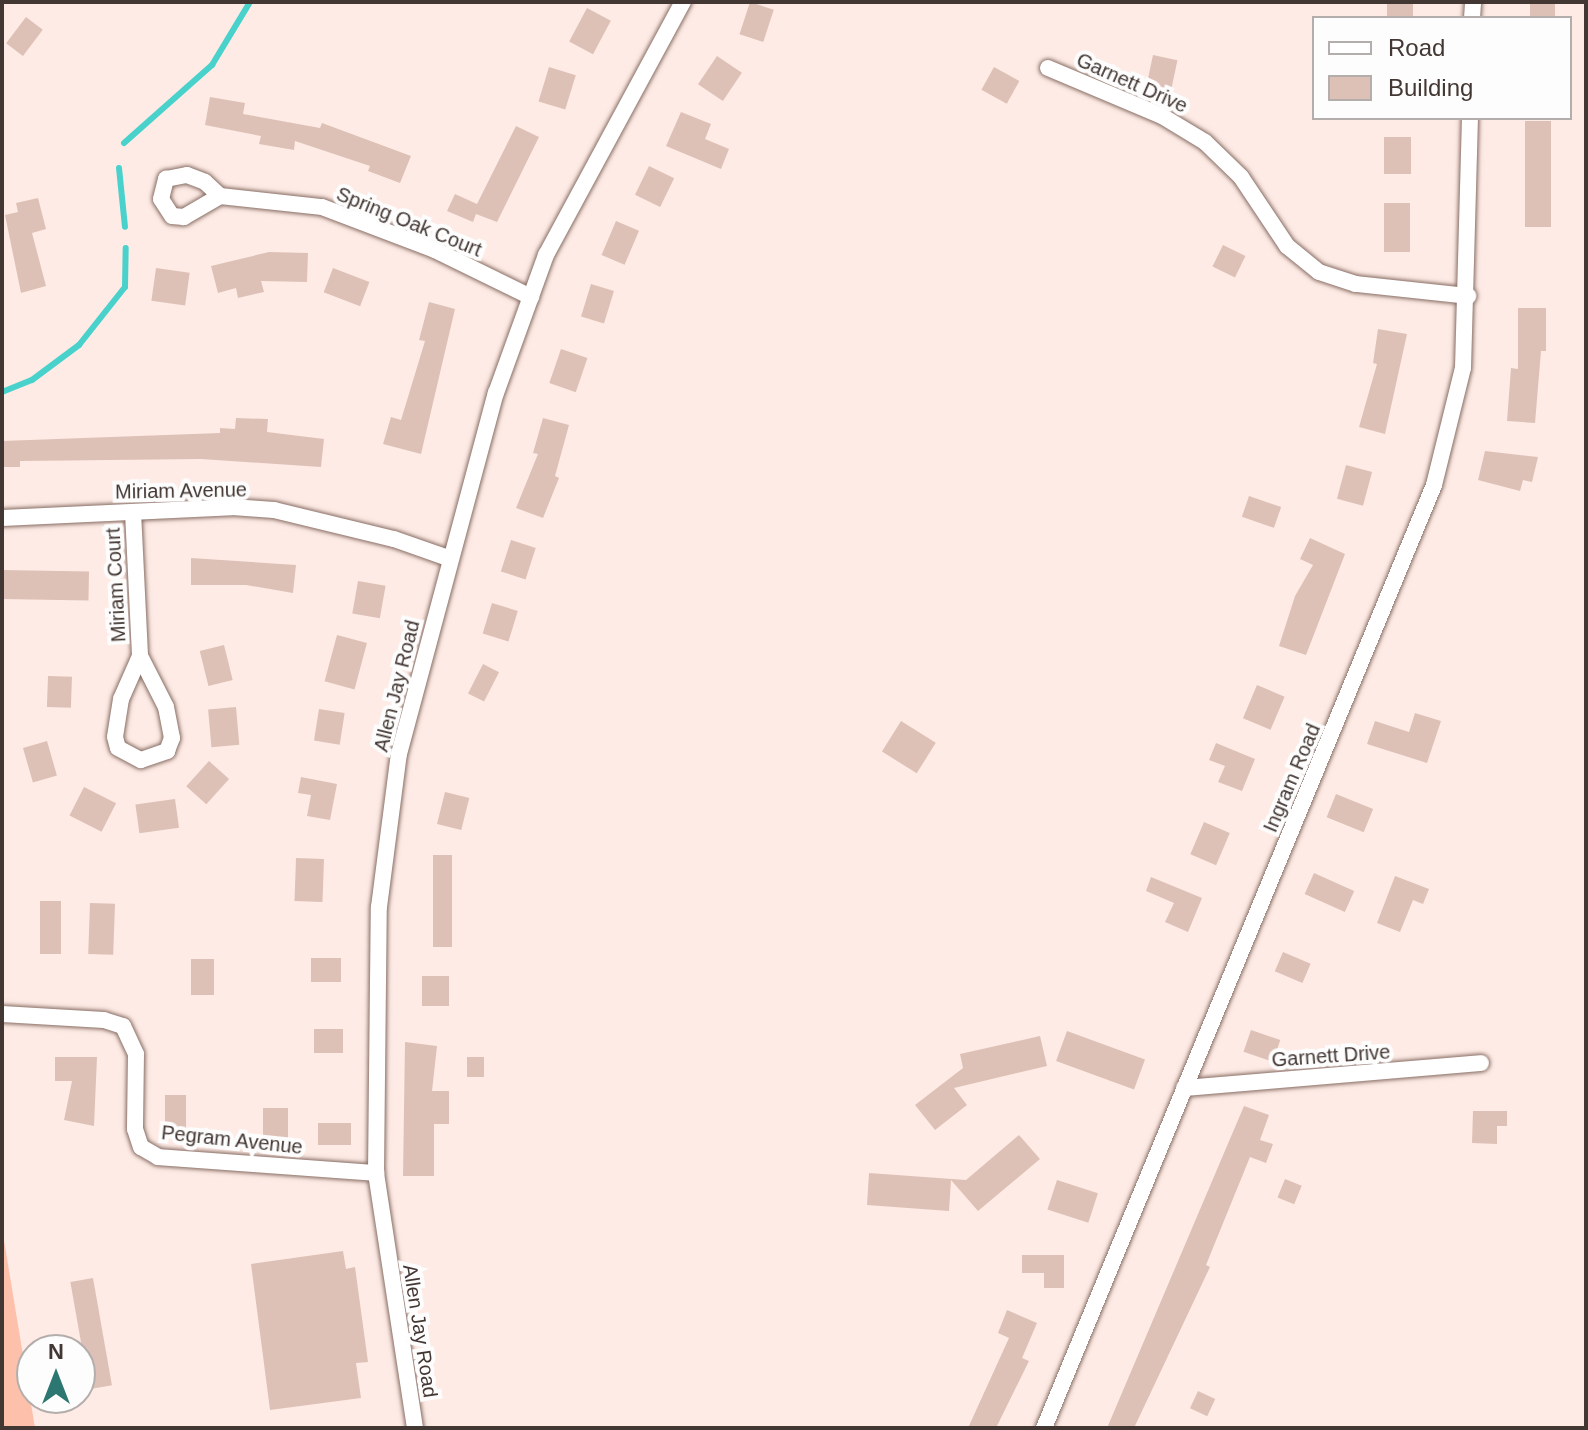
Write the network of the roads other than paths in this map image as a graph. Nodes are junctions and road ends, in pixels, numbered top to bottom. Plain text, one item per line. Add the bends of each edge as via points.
1 (683, 2) edge
2 (1048, 68) dead end
3 (1470, 120) edge
4 (220, 196) dead end
5 (1468, 296) junction
6 (531, 297) junction
7 (133, 512) junction
8 (2, 518) edge
9 (451, 559) junction
10 (140, 656) junction
11 (2, 1014) edge
12 (1481, 1063) dead end
13 (1184, 1088) junction
14 (376, 1173) junction
15 (415, 1428) edge
16 (1044, 1428) edge

1 - 6 street, Allen Jay Road via 585,177
2 - 5 street, Garnett Drive via 1162,116 1205,142 1241,177 1287,246 1319,272 1356,284
3 - 5 street, Ingram Road
4 - 6 street, Spring Oak Court via 322,207 435,250
5 - 13 street, Ingram Road via 1463,368 1434,485
6 - 9 street, Allen Jay Road via 496,393
7 - 8 street, Miriam Avenue
7 - 9 street, Miriam Avenue via 274,510 394,539
7 - 10 street, Miriam Court
9 - 14 street, Allen Jay Road via 399,754 384,858
10 - 10 street, Miriam Court via 121,699 115,737 118,748 141,760 167,751 172,738 166,707
11 - 14 street, Pegram Avenue via 104,1020 123,1026 136,1054 135,1129 141,1147 158,1157
12 - 13 street, Garnett Drive
13 - 16 street, Ingram Road
14 - 15 street, Allen Jay Road

